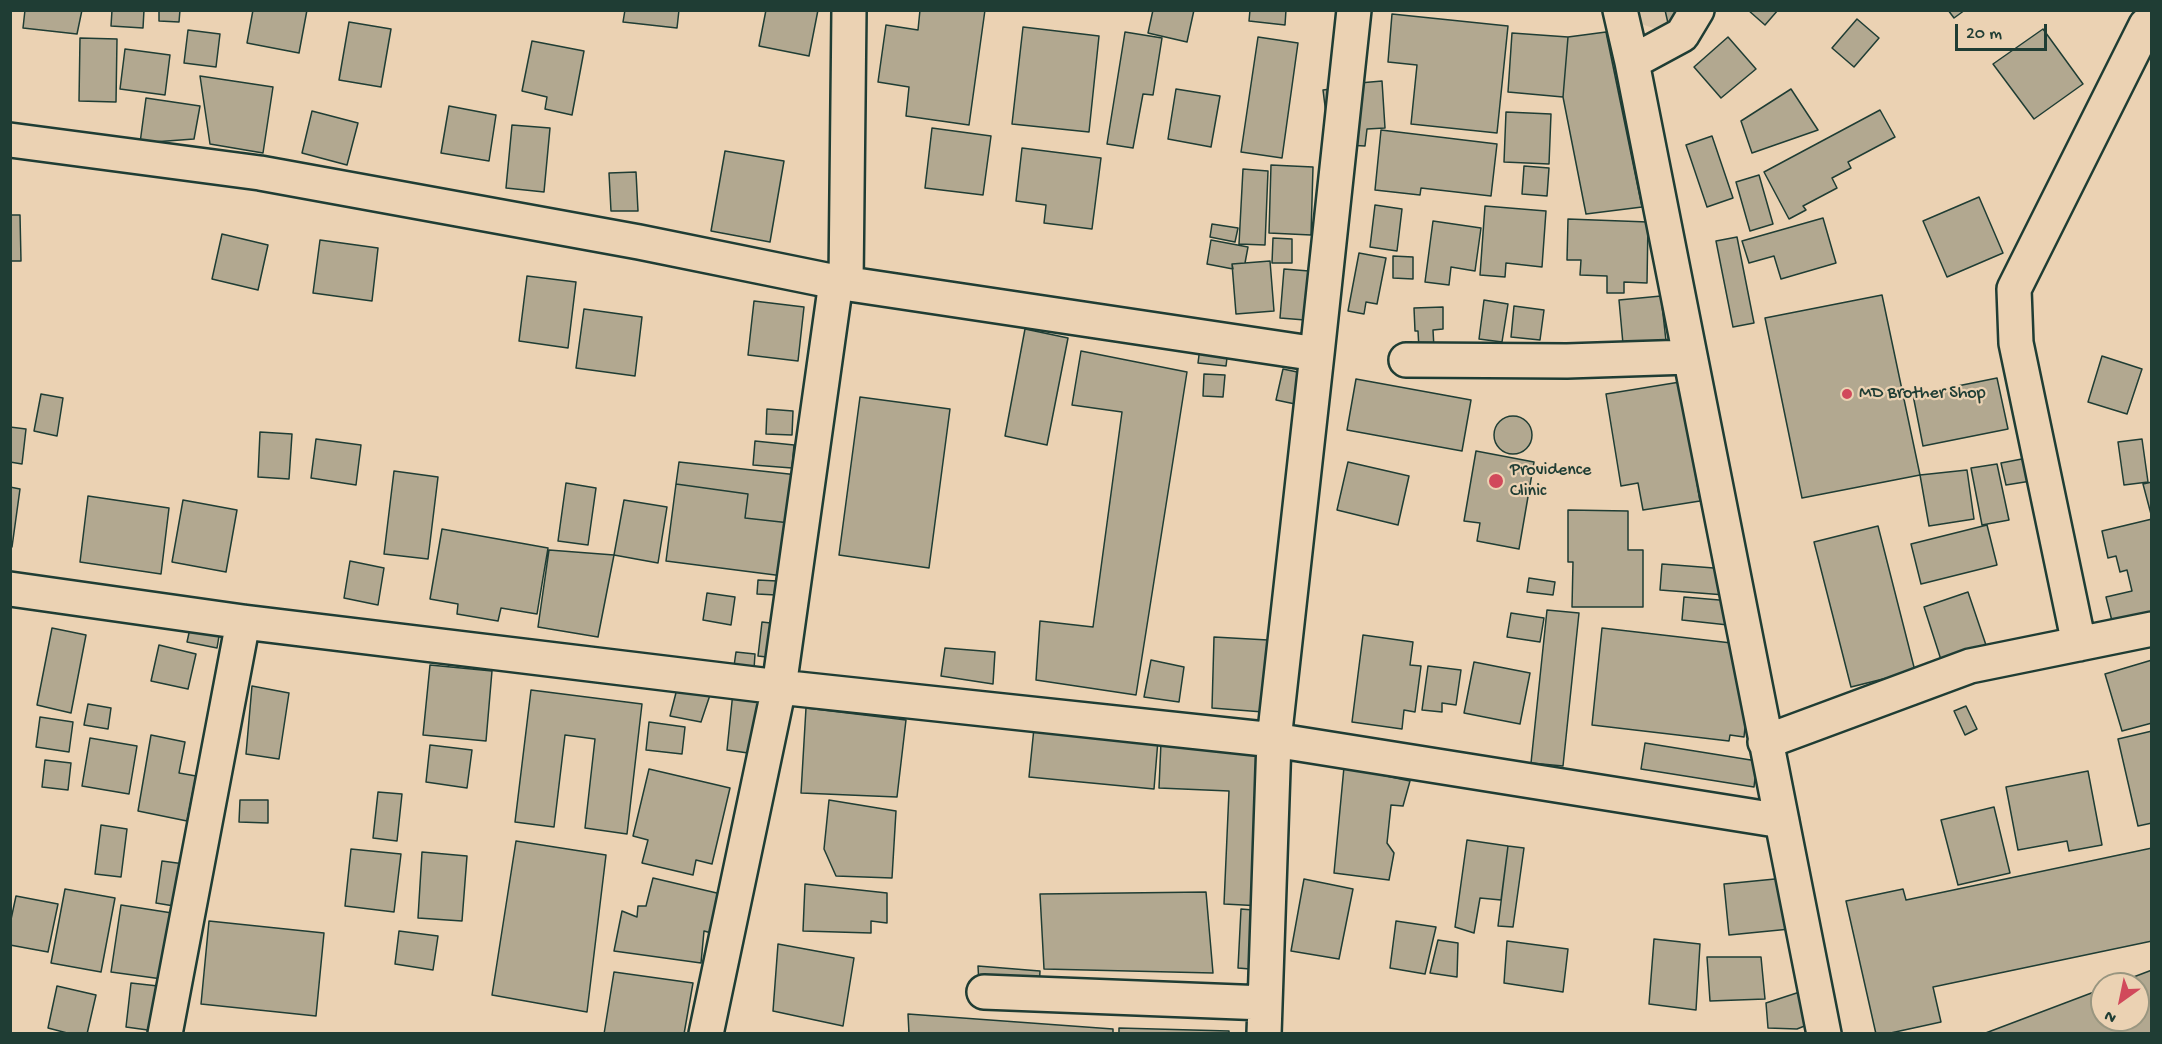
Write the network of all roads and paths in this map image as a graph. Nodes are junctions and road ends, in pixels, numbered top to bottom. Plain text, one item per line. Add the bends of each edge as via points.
1 (849, 10) edge
2 (1354, 10) edge
3 (1620, 10) edge
4 (1697, 10) edge
5 (2146, 25) dead end
6 (1632, 62) junction
7 (10, 140) edge
8 (841, 283) junction
9 (1317, 354) junction
10 (1689, 357) junction
11 (1406, 360) dead end
12 (10, 589) edge
13 (243, 622) junction
14 (2151, 629) edge
15 (2079, 644) junction
16 (778, 687) junction
17 (1274, 740) junction
18 (1765, 742) junction
19 (1782, 821) junction
20 (984, 992) dead end
21 (1265, 1018) edge
22 (165, 1034) edge
23 (706, 1034) edge
24 (1824, 1034) edge

1 - 8 street
2 - 9 street
3 - 6 street
4 - 6 street via 1682,35
5 - 15 street via 2014,289 2016,343
6 - 10 street
7 - 8 street via 260,173
8 - 9 street
8 - 16 street
9 - 17 street
10 - 11 street
10 - 18 street
12 - 13 street
13 - 16 street
13 - 22 street
14 - 15 street
15 - 18 street via 1970,666
16 - 17 street
16 - 23 street
17 - 19 street
17 - 21 street
18 - 19 street
19 - 24 street
20 - 21 street

